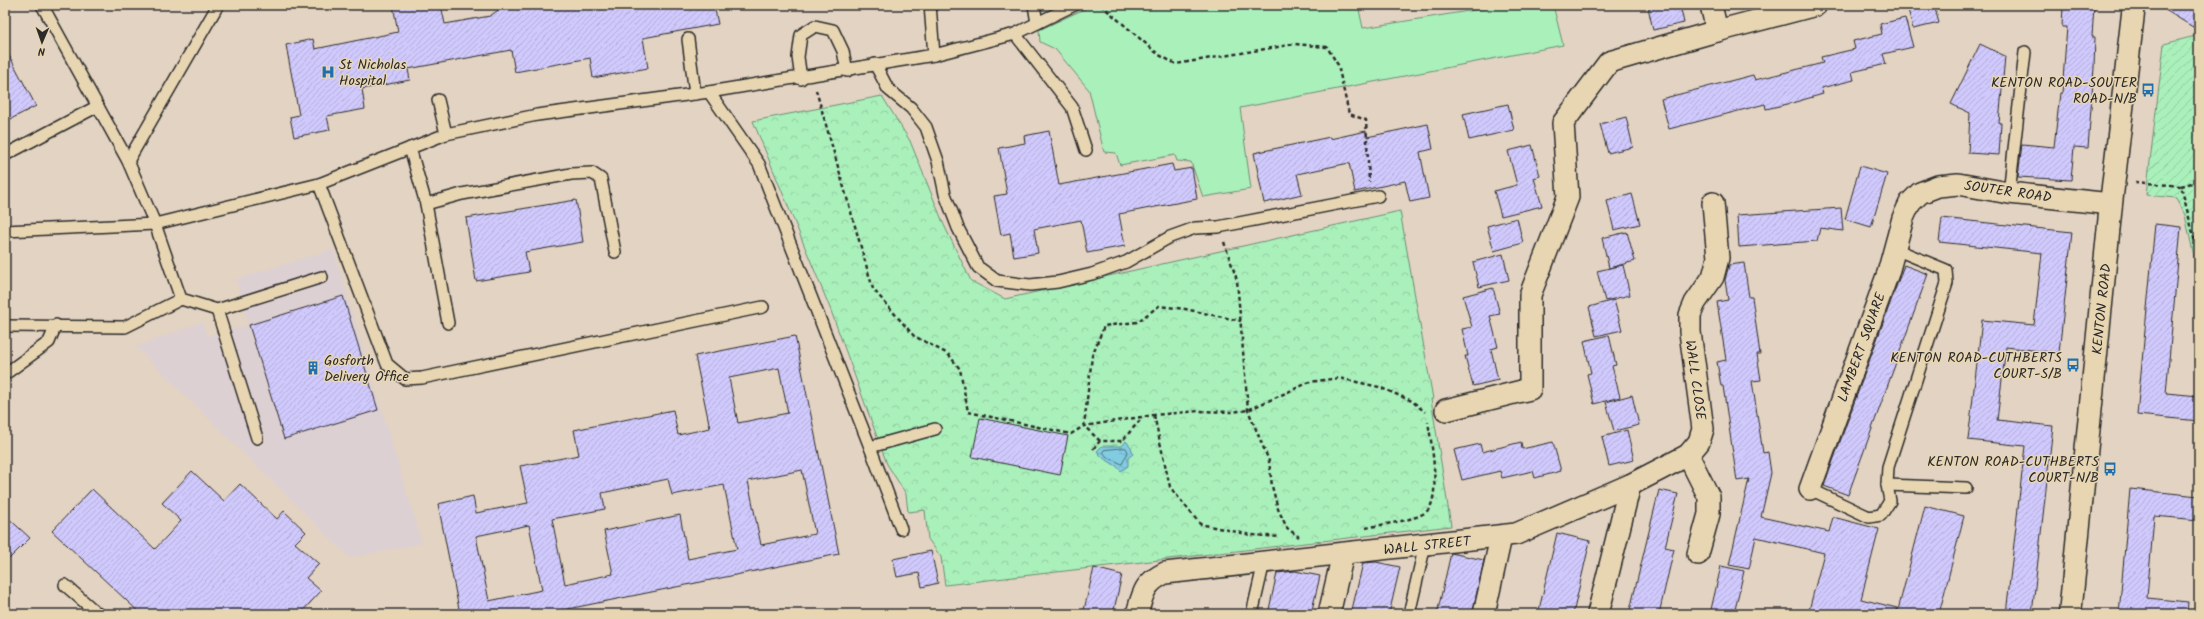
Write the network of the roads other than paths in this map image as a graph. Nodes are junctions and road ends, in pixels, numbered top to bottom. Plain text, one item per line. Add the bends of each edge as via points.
1 (42, 5) edge
2 (218, 5) edge
3 (930, 5) edge
4 (1034, 5) edge
5 (1074, 5) edge
6 (1711, 5) edge
7 (1816, 5) edge
8 (2134, 5) edge
9 (1037, 24) junction
10 (1717, 30) junction
11 (1015, 34) junction
12 (688, 39) dead end
13 (2025, 52) dead end
14 (934, 55) junction
15 (875, 64) junction
16 (847, 71) junction
17 (801, 79) junction
18 (709, 92) junction
19 (695, 94) junction
20 (438, 100) dead end
21 (98, 106) junction
22 (446, 134) junction
23 (410, 148) junction
24 (1086, 150) dead end
25 (5, 155) edge
26 (128, 161) junction
27 (319, 184) junction
28 (2009, 193) junction
29 (1374, 197) road end
30 (1713, 202) dead end
31 (1910, 203) joint
32 (426, 204) junction
33 (2111, 204) junction
34 (155, 224) junction
35 (5, 232) edge
36 (1895, 249) junction
37 (615, 252) dead end
38 (322, 277) dead end
39 (181, 299) junction
40 (763, 307) dead end
41 (217, 310) junction
42 (448, 323) dead end
43 (56, 325) junction
44 (5, 326) edge
45 (5, 374) edge
46 (1446, 410) dead end
47 (935, 429) dead end
48 (257, 438) dead end
49 (870, 447) junction
50 (1688, 455) junction
51 (1630, 485) junction
52 (1887, 485) junction
53 (1966, 488) dead end
54 (1810, 489) joint
55 (901, 529) dead end
56 (1501, 537) junction
57 (1425, 545) junction
58 (1343, 554) junction
59 (1698, 554) dead end
60 (1264, 562) junction
61 (65, 585) dead end
62 (98, 614) edge
63 (1137, 614) edge
64 (1252, 614) edge
65 (1328, 614) edge
66 (1409, 614) edge
67 (1484, 614) edge
68 (1598, 614) edge
69 (2070, 614) edge

1 - 21 lane
2 - 26 lane
3 - 14 lane
4 - 9 lane
5 - 9 lane
6 - 10 street
7 - 10 street
8 - 33 street, KENTON ROAD
9 - 11 lane
10 - 46 street via 1609,62 1563,123 1568,197 1530,295 1530,389
11 - 14 lane
11 - 24 lane via 1072,107
12 - 19 lane
13 - 28 lane
14 - 15 lane
15 - 16 lane
15 - 29 lane via 888,89 910,108 926,127 938,161 945,194 958,228 978,267 997,281 1030,285 1085,276 1126,262 1170,237 1195,228
16 - 17 lane
16 - 17 lane via 843,51 833,30 815,26 802,35 798,58
17 - 18 lane
18 - 19 lane
18 - 49 lane via 759,164
19 - 22 lane via 537,114
20 - 22 lane
21 - 25 lane
21 - 26 lane
22 - 23 lane
23 - 27 lane
23 - 32 lane
26 - 34 lane
27 - 34 lane
27 - 40 lane via 387,364 405,379 422,378
28 - 31 street, SOUTER ROAD via 1958,184 1938,186 1920,193
28 - 33 street, SOUTER ROAD
30 - 50 street, WALL CLOSE via 1718,258 1713,276 1690,315 1702,430 1699,442
31 - 36 street, LAMBERT SQUARE via 1903,218
32 - 37 lane via 472,192 571,174 592,173 601,179
32 - 42 lane
33 - 69 street, KENTON ROAD
34 - 35 lane
34 - 39 lane
36 - 52 lane via 1946,270 1948,283 1888,467
36 - 54 street, LAMBERT SQUARE
38 - 41 lane
39 - 41 lane
39 - 43 lane via 125,327
41 - 48 lane
43 - 44 lane
43 - 45 lane via 49,342
47 - 49 lane
49 - 55 lane
50 - 51 street, WALL STREET
50 - 59 street via 1709,497 1709,514
51 - 56 street, WALL STREET via 1526,532
51 - 68 street
52 - 53 lane
52 - 54 lane via 1890,502 1881,515 1869,517
56 - 57 street, WALL STREET
56 - 67 street
57 - 58 street, WALL STREET
57 - 66 lane
58 - 60 street, WALL STREET
58 - 65 street
60 - 63 street, WALL STREET via 1165,573 1151,580 1143,591
60 - 64 lane
61 - 62 lane

